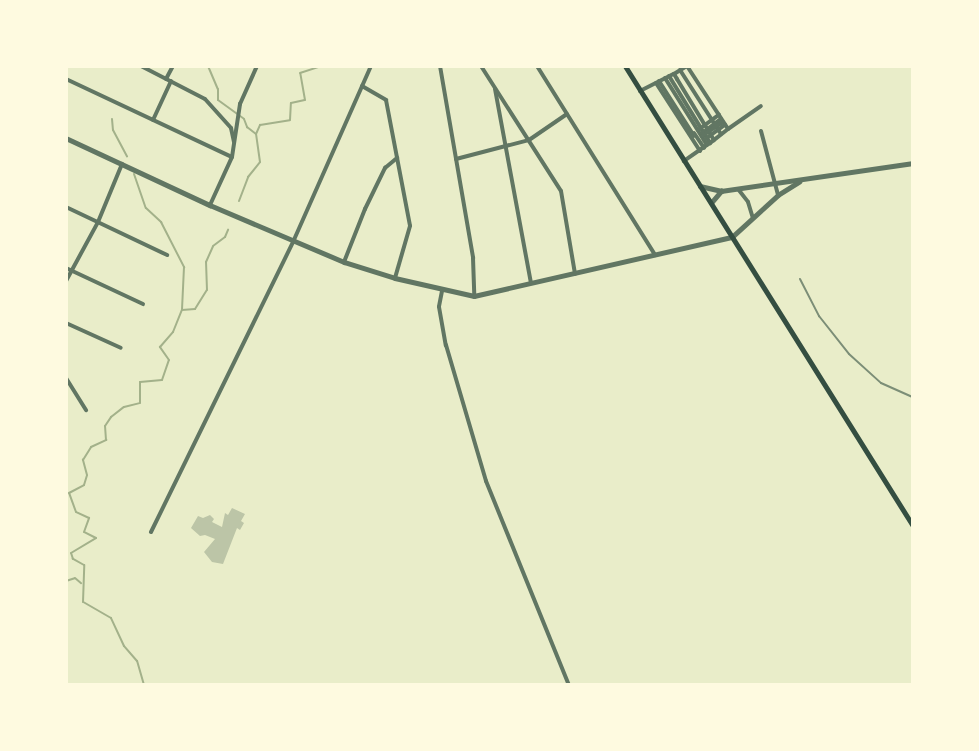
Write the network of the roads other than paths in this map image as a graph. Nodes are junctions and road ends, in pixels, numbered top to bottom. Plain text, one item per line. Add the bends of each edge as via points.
1 (141, 66) edge
2 (173, 66) edge
3 (257, 66) edge
4 (371, 66) edge
5 (440, 66) edge
6 (481, 66) edge
7 (537, 66) edge
8 (624, 66) edge
9 (680, 70) junction
10 (674, 74) junction
11 (694, 76) edge
12 (66, 79) edge
13 (169, 80) junction
14 (678, 80) junction
15 (661, 83) junction
16 (362, 86) junction
17 (495, 87) junction
18 (666, 88) junction
19 (683, 89) junction
20 (640, 91) junction
21 (688, 97) junction
22 (671, 102) junction
23 (692, 104) junction
24 (761, 106) dead end
25 (697, 112) junction
26 (717, 112) junction
27 (691, 113) junction
28 (567, 114) junction
29 (153, 120) junction
30 (702, 120) junction
31 (706, 127) junction
32 (688, 129) junction
33 (761, 131) dead end
34 (721, 134) junction
35 (711, 135) junction
36 (66, 138) edge
37 (529, 140) junction
38 (714, 140) junction
39 (234, 146) junction
40 (506, 146) junction
41 (704, 147) junction
42 (232, 157) junction
43 (397, 158) junction
44 (456, 159) junction
45 (684, 161) junction
46 (913, 163) edge
47 (122, 164) junction
48 (799, 182) junction
49 (776, 185) junction
50 (700, 186) junction
51 (738, 189) junction
52 (721, 191) junction
53 (778, 195) junction
54 (711, 203) junction
55 (210, 205) junction
56 (66, 208) edge
57 (753, 218) junction
58 (98, 222) junction
59 (732, 236) junction
60 (293, 242) junction
61 (167, 255) dead end
62 (655, 255) junction
63 (344, 262) junction
64 (66, 268) edge
65 (74, 271) junction
66 (575, 274) junction
67 (395, 278) junction
68 (66, 281) edge
69 (530, 283) junction
70 (442, 291) junction
71 (474, 296) junction
72 (143, 304) dead end
73 (66, 323) edge
74 (121, 348) dead end
75 (66, 378) edge
76 (86, 410) dead end
77 (913, 526) edge
78 (151, 532) dead end
79 (569, 685) edge

1 - 13 street
2 - 13 street
3 - 39 street via 240,104
4 - 16 street
5 - 44 street
6 - 17 street
7 - 28 street
8 - 20 main road
9 - 10 street
9 - 11 street
9 - 34 street
10 - 14 street
10 - 15 street
11 - 14 street
11 - 15 street
11 - 19 street
11 - 21 street
11 - 22 street
11 - 26 street
12 - 29 street
13 - 29 street
13 - 39 street via 205,99 231,128
14 - 18 street
14 - 19 street
15 - 18 street
15 - 18 street
15 - 20 street
15 - 22 street
15 - 27 street
15 - 41 street
15 - 41 street
16 - 43 street via 386,100
16 - 60 street
17 - 37 street
17 - 40 street
18 - 22 street
19 - 21 street
19 - 22 street
20 - 45 main road
21 - 22 street
21 - 23 street
22 - 32 street
23 - 25 street
23 - 26 street
23 - 32 street
24 - 26 street
25 - 26 street
25 - 27 street
25 - 30 street
25 - 32 street
26 - 30 street
26 - 31 street
26 - 32 street
26 - 32 street
26 - 32 street
26 - 32 street
26 - 34 street
26 - 35 street
27 - 32 street
27 - 41 street
28 - 37 street
28 - 62 street
29 - 42 street
30 - 31 street
30 - 32 street
31 - 32 street
31 - 35 street
32 - 35 street
32 - 41 street
33 - 49 street
34 - 38 street
35 - 38 street
36 - 47 street
37 - 40 street
37 - 66 street via 562,191
38 - 41 street
39 - 42 street
40 - 44 street
40 - 69 street
41 - 45 street
42 - 55 street
43 - 63 street via 385,168
43 - 67 street via 410,226
44 - 71 street via 473,258
45 - 50 main road
46 - 48 street
47 - 55 street
47 - 58 street
48 - 49 street
48 - 53 street
49 - 51 street
49 - 53 street
50 - 52 street
50 - 54 main road
51 - 52 street
51 - 57 street via 748,202
52 - 54 street
53 - 57 street
54 - 59 main road
55 - 60 street
56 - 58 street
57 - 59 street
58 - 61 street
58 - 65 street
59 - 62 street
59 - 77 main road
60 - 63 street
60 - 78 street
62 - 66 street
63 - 67 street
64 - 65 street
65 - 68 street
65 - 72 street
66 - 69 street
67 - 70 street
69 - 71 street
70 - 71 street
70 - 79 street via 439,307 446,345 486,481
73 - 74 street
75 - 76 street

